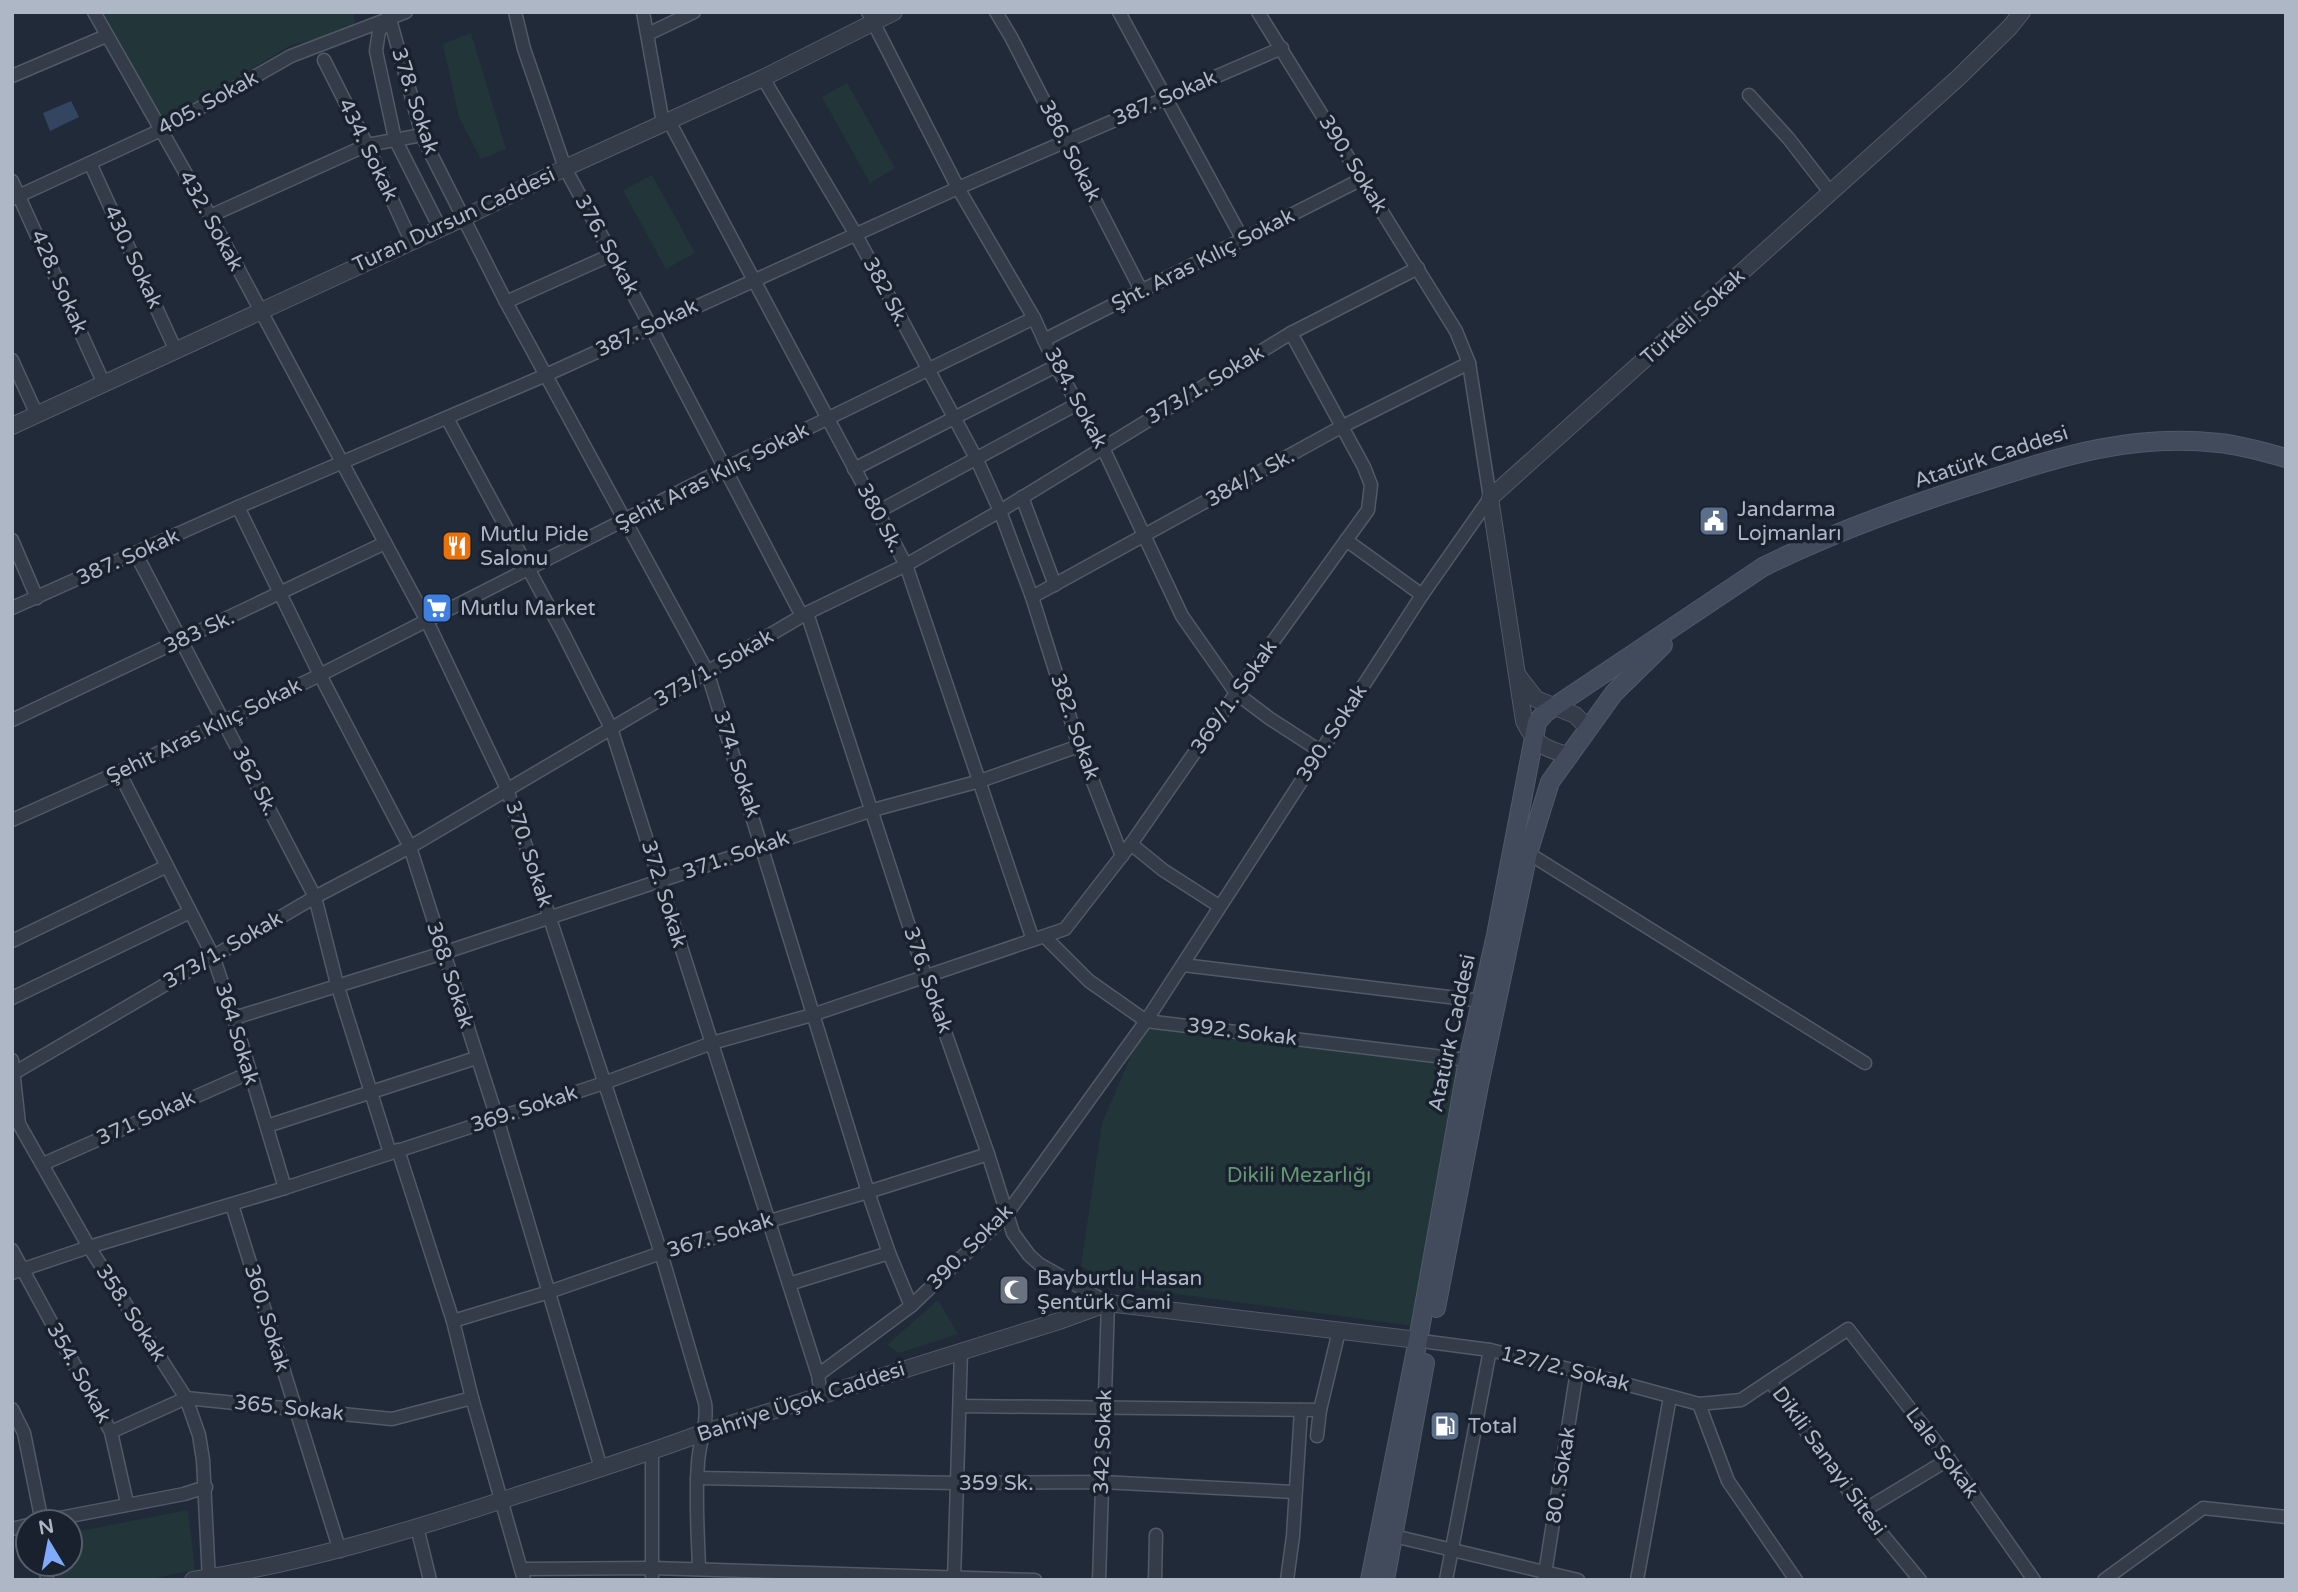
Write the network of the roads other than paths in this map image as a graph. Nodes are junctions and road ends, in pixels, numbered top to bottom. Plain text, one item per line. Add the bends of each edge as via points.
1 (94, 12) edge
2 (406, 12) edge
3 (515, 12) edge
4 (643, 12) edge
5 (694, 12) edge
6 (894, 12) edge
7 (996, 12) edge
8 (1119, 12) edge
9 (1258, 12) edge
10 (2022, 12) edge
11 (389, 16) edge
12 (870, 17) edge
13 (648, 34) junction
14 (106, 36) junction
15 (1282, 48) junction
16 (324, 60) dead end
17 (12, 76) edge
18 (764, 78) junction
19 (1749, 95) dead end
20 (1165, 97) junction
21 (666, 122) junction
22 (161, 130) junction
23 (422, 135) junction
24 (395, 139) junction
25 (1065, 142) junction
26 (367, 145) junction
27 (90, 163) junction
28 (565, 167) junction
29 (1362, 179) junction
30 (12, 181) edge
31 (958, 188) junction
32 (1830, 192) junction
33 (16, 198) edge
34 (210, 216) junction
35 (463, 218) junction
36 (440, 228) junction
37 (855, 233) junction
38 (1243, 240) junction
39 (411, 241) junction
40 (611, 255) junction
41 (1418, 268) junction
42 (754, 278) junction
43 (1142, 292) junction
44 (506, 302) junction
45 (260, 312) junction
46 (1034, 318) junction
47 (652, 327) junction
48 (1291, 333) junction
49 (1044, 340) junction
50 (176, 351) junction
51 (12, 360) edge
52 (1469, 363) junction
53 (1056, 366) junction
54 (928, 370) junction
55 (547, 375) junction
56 (104, 384) junction
57 (1079, 403) junction
58 (37, 415) junction
59 (447, 418) junction
60 (827, 419) junction
61 (954, 420) junction
62 (12, 426) edge
63 (1341, 427) junction
64 (1103, 448) junction
65 (2286, 458) edge
66 (976, 460) junction
67 (341, 464) junction
68 (726, 468) junction
69 (854, 469) junction
70 (1022, 497) junction
71 (1490, 498) junction
72 (238, 507) junction
73 (879, 511) junction
74 (1000, 511) junction
75 (626, 521) junction
76 (1145, 536) junction
77 (12, 540) edge
78 (1346, 540) junction
79 (385, 543) junction
80 (136, 554) junction
81 (906, 565) junction
82 (527, 569) junction
83 (1055, 585) junction
84 (1727, 591) junction
85 (281, 594) junction
86 (1422, 595) junction
87 (1032, 597) junction
88 (37, 598) junction
89 (12, 608) edge
90 (804, 615) junction
91 (426, 620) junction
92 (181, 640) junction
93 (707, 671) junction
94 (1516, 672) junction
95 (320, 675) junction
96 (1236, 693) junction
97 (1556, 706) junction
98 (12, 720) edge
99 (225, 722) junction
100 (611, 728) junction
101 (1588, 728) junction
102 (1533, 740) junction
103 (1079, 746) junction
104 (1320, 751) junction
105 (1570, 756) junction
106 (119, 772) junction
107 (981, 781) junction
108 (507, 789) junction
109 (873, 810) junction
110 (12, 820) edge
111 (1131, 844) junction
112 (763, 845) junction
113 (410, 847) junction
114 (1528, 853) junction
115 (1122, 856) junction
116 (167, 866) junction
117 (661, 881) junction
118 (315, 897) junction
119 (1219, 906) junction
120 (190, 912) junction
121 (550, 917) junction
122 (1039, 938) junction
123 (12, 941) edge
124 (443, 953) junction
125 (213, 956) junction
126 (1183, 965) junction
127 (926, 978) junction
128 (337, 984) junction
129 (12, 998) edge
130 (1482, 1001) junction
131 (812, 1015) junction
132 (234, 1018) junction
133 (1146, 1021) junction
134 (712, 1043) junction
135 (476, 1058) junction
136 (1468, 1059) junction
137 (12, 1060) edge
138 (1865, 1063) dead end
139 (13, 1073) edge
140 (249, 1073) junction
141 (604, 1083) junction
142 (371, 1091) junction
143 (497, 1118) junction
144 (16, 1126) edge
145 (267, 1126) junction
146 (394, 1152) junction
147 (989, 1153) junction
148 (43, 1164) junction
149 (285, 1188) junction
150 (868, 1192) junction
151 (232, 1205) junction
152 (1006, 1216) junction
153 (769, 1221) junction
154 (89, 1247) junction
155 (12, 1250) edge
156 (661, 1253) junction
157 (889, 1253) junction
158 (17, 1271) edge
159 (789, 1284) junction
160 (550, 1292) junction
161 (1108, 1303) junction
162 (911, 1306) junction
163 (453, 1321) junction
164 (1847, 1329) joint
165 (1339, 1331) junction
166 (1424, 1341) junction
167 (1490, 1350) junction
168 (961, 1351) junction
169 (1577, 1371) junction
170 (818, 1375) junction
171 (1770, 1381) junction
172 (821, 1395) junction
173 (1670, 1397) junction
174 (186, 1398) junction
175 (472, 1398) junction
176 (1699, 1404) junction
177 (960, 1406) junction
178 (1105, 1407) junction
179 (295, 1408) junction
180 (12, 1409) edge
181 (1301, 1410) junction
182 (1320, 1410) junction
183 (111, 1432) junction
184 (705, 1432) junction
185 (1317, 1436) dead end
186 (652, 1451) junction
187 (1949, 1459) junction
188 (601, 1468) junction
189 (697, 1478) junction
190 (1102, 1482) junction
191 (956, 1483) junction
192 (206, 1487) junction
193 (1294, 1492) junction
194 (501, 1501) junction
195 (127, 1503) junction
196 (38, 1508) edge
197 (1863, 1511) junction
198 (84, 1512) edge
199 (2286, 1517) edge
200 (417, 1527) junction
201 (1156, 1535) dead end
202 (1394, 1536) junction
203 (340, 1550) junction
204 (1453, 1552) junction
205 (699, 1569) junction
206 (652, 1574) edge
207 (522, 1575) edge
208 (762, 1576) edge
209 (1545, 1576) edge
210 (857, 1577) edge
211 (954, 1578) edge
212 (204, 1579) edge
213 (430, 1580) edge
214 (1035, 1580) edge
215 (1099, 1580) edge
216 (1155, 1580) edge
217 (1287, 1580) edge
218 (1370, 1580) edge
219 (1385, 1580) edge
220 (1446, 1580) edge
221 (1578, 1580) edge
222 (1637, 1580) edge
223 (1796, 1580) edge
224 (1920, 1580) edge
225 (2034, 1580) edge
226 (2104, 1580) edge

1 - 14 street, 432. Sokak
2 - 11 street, 405. Sokak
3 - 28 street, 376. Sokak
4 - 13 street, 380 Sk.
5 - 13 street
6 - 12 street, Turan Dursun Caddesi
7 - 25 street, 386. Sokak
8 - 20 street
9 - 15 street, 390. Sokak
10 - 32 street, Türkeli Sokak via 1958,78
11 - 22 street, 405. Sokak via 291,56
11 - 23 street, 378. Sokak
11 - 24 street via 379,32 376,51
12 - 18 street, Turan Dursun Caddesi
12 - 31 street, 384. Sokak
13 - 21 street, 380 Sk.
14 - 17 street
14 - 22 street, 432. Sokak
15 - 20 street, 387. Sokak
15 - 29 street, 390. Sokak
16 - 26 street, 434. Sokak
18 - 21 street, Turan Dursun Caddesi
18 - 37 street, 382 Sk.
19 - 32 street
20 - 25 street, 387. Sokak
20 - 38 street
21 - 28 street, Turan Dursun Caddesi
21 - 42 street, 380 Sk.
22 - 27 street, 405. Sokak
22 - 34 street, 432. Sokak
23 - 24 street
23 - 35 street, 378. Sokak
24 - 26 street
24 - 36 street
25 - 31 street, 387. Sokak
25 - 43 street, 386. Sokak
26 - 34 street
26 - 39 street, 434. Sokak
27 - 33 street, 405. Sokak
27 - 50 street, 430. Sokak
28 - 35 street, Turan Dursun Caddesi
28 - 40 street, 376. Sokak
29 - 38 street, Şht. Aras Kılıç Sokak
29 - 41 street, 390. Sokak
30 - 33 street, 428. Sokak
31 - 37 street, 387. Sokak
31 - 46 street, 384. Sokak
32 - 71 street, Türkeli Sokak
33 - 56 street, 428. Sokak
34 - 45 street, 432. Sokak
35 - 36 street, Turan Dursun Caddesi
35 - 44 street, 374. Sokak
36 - 39 street, Turan Dursun Caddesi
37 - 42 street, 387. Sokak
37 - 54 street, 382 Sk.
38 - 43 street, Şht. Aras Kılıç Sokak
39 - 45 street, Turan Dursun Caddesi
40 - 44 street
40 - 47 street, 376. Sokak
41 - 48 street, 373/1. Sokak
41 - 52 street, 390. Sokak via 1456,331
42 - 47 street, 387. Sokak
42 - 60 street, 380 Sk.
43 - 49 street, Şht. Aras Kılıç Sokak
44 - 55 street, 374. Sokak
45 - 50 street, Turan Dursun Caddesi
45 - 67 street, 370. Sokak
46 - 49 street, 384. Sokak
46 - 54 street, Şehit Aras Kılıç Sokak
47 - 55 street, 387. Sokak
47 - 68 street, 376. Sokak
48 - 63 street, 369/1. Sokak
48 - 64 street, 373/1. Sokak
49 - 53 street, 384. Sokak
50 - 56 street, Turan Dursun Caddesi
51 - 58 street
52 - 63 street, 384/1 Sk.
52 - 71 street, 390. Sokak
53 - 57 street, 384. Sokak
53 - 61 street
54 - 60 street, Şehit Aras Kılıç Sokak
54 - 61 street, 382 Sk.
55 - 59 street, 387. Sokak
55 - 75 street, 374. Sokak
56 - 58 street, Turan Dursun Caddesi
57 - 64 street, 384. Sokak
57 - 66 street
58 - 62 street, Turan Dursun Caddesi
59 - 67 street, 387. Sokak
59 - 82 street, 372. Sokak
60 - 68 street, Şehit Aras Kılıç Sokak
60 - 69 street, 380 Sk.
61 - 66 street, 382 Sk.
61 - 69 street
63 - 76 street, 384/1 Sk.
63 - 78 street, 369/1. Sokak via 1371,485 1368,510
64 - 70 street, 373/1. Sokak
64 - 76 street, 384. Sokak
65 - 84 main road, Atatürk Caddesi via 2220,443 2146,441 2101,447 1858,524 1763,567
66 - 73 street
66 - 74 street, 382 Sk.
67 - 72 street, 387. Sokak
67 - 79 street, 370. Sokak
68 - 75 street, Şehit Aras Kılıç Sokak
68 - 90 street, 376. Sokak
69 - 73 street, 380 Sk.
70 - 74 street, 373/1. Sokak
70 - 83 street
71 - 86 street, 390. Sokak
71 - 94 street
72 - 80 street, 387. Sokak
72 - 85 street, 368. Sokak
73 - 81 street, 380 Sk.
74 - 81 street, 373/1. Sokak
74 - 87 street, 382. Sokak
75 - 82 street, Şehit Aras Kılıç Sokak
75 - 93 street, 374. Sokak
76 - 83 street, 384/1 Sk.
76 - 96 street, 384. Sokak via 1182,616
77 - 88 street
78 - 86 street
78 - 96 street, 369/1. Sokak
79 - 85 street, 383 Sk.
79 - 91 street, 370. Sokak
80 - 88 street, 387. Sokak
80 - 92 street, 362 Sk.
81 - 90 street, 373/1. Sokak
81 - 107 street, 380 Sk.
82 - 91 street, Şehit Aras Kılıç Sokak
82 - 100 street, 372. Sokak
83 - 87 street, 384/1 Sk.
84 - 97 main road, Atatürk Caddesi
84 - 101 main road, Atatürk Caddesi via 1668,639 1614,693
85 - 92 street, 383 Sk.
85 - 95 street, 368. Sokak
86 - 104 street, 390. Sokak
87 - 103 street, 382. Sokak
88 - 89 street, 387. Sokak
90 - 93 street, 373/1. Sokak
90 - 109 street, 376. Sokak
91 - 95 street, Şehit Aras Kılıç Sokak
91 - 108 street, 370. Sokak
92 - 98 street, 383 Sk.
92 - 99 street, 362 Sk.
93 - 100 street, 373/1. Sokak
93 - 112 street, 374. Sokak
94 - 97 street via 1536,699
94 - 102 street via 1524,721
95 - 99 street, Şehit Aras Kılıç Sokak
95 - 113 street, 368. Sokak
96 - 104 street, 384. Sokak
96 - 111 street, 369/1. Sokak
97 - 101 street
97 - 102 main road, Atatürk Caddesi via 1537,723
99 - 106 street, Şehit Aras Kılıç Sokak
99 - 118 street, 362 Sk.
100 - 108 street, 373/1. Sokak
100 - 117 street, 372. Sokak
101 - 105 main road, Atatürk Caddesi
102 - 105 street
102 - 130 main road, Atatürk Caddesi
103 - 107 street, 371. Sokak
103 - 115 street, 382. Sokak
104 - 119 street, 390. Sokak
105 - 114 main road, Atatürk Caddesi via 1550,782
106 - 110 street, Şehit Aras Kılıç Sokak
106 - 116 street, 364 Sokak
107 - 109 street, 371. Sokak
107 - 122 street, 380 Sk.
108 - 113 street, 373/1. Sokak
108 - 121 street, 370. Sokak
109 - 112 street, 371. Sokak
109 - 127 street, 376. Sokak
111 - 115 street, 369/1. Sokak
111 - 119 street
112 - 117 street, 371. Sokak
112 - 131 street, 374. Sokak
113 - 118 street, 373/1. Sokak
113 - 124 street, 368. Sokak
114 - 138 street
114 - 166 main road, Atatürk Caddesi
115 - 122 street, 369/1. Sokak via 1072,924
116 - 120 street, 364 Sokak
116 - 123 street
117 - 121 street, 371. Sokak
117 - 134 street, 372. Sokak
118 - 125 street, 373/1. Sokak
118 - 128 street, 362 Sk.
119 - 126 street, 390. Sokak
120 - 125 street, 364 Sokak
120 - 129 street
121 - 124 street, 371. Sokak
121 - 141 street, 370. Sokak
122 - 127 street, 369. Sokak
122 - 133 street, 392. Sokak
124 - 128 street, 371. Sokak
124 - 135 street, 368. Sokak
125 - 132 street, 364 Sokak
125 - 139 street, 373/1. Sokak
126 - 130 street
126 - 133 street, 390. Sokak
127 - 131 street, 369. Sokak
127 - 147 street, 376. Sokak
128 - 132 street, 371. Sokak
128 - 142 street, 362 Sk.
130 - 136 main road, Atatürk Caddesi
131 - 134 street, 369. Sokak
131 - 150 street, 374. Sokak
132 - 140 street, 364 Sokak
133 - 136 street, 392. Sokak
133 - 152 street, 390. Sokak
134 - 141 street, 369. Sokak
134 - 153 street, 372. Sokak
135 - 142 street
135 - 143 street, 368. Sokak
136 - 166 main road, Atatürk Caddesi
137 - 139 street, 358. Sokak
139 - 144 street, 358. Sokak
140 - 145 street, 364 Sokak
140 - 148 street, 371 Sokak
141 - 143 street, 369. Sokak
141 - 156 street, 370. Sokak
142 - 145 street
142 - 146 street, 362 Sk.
143 - 146 street, 369. Sokak
143 - 160 street, 368. Sokak
144 - 148 street, 358. Sokak
145 - 149 street, 364 Sokak
146 - 149 street, 369. Sokak
146 - 163 street, 362 Sk.
147 - 150 street, 367. Sokak
147 - 152 street, 376. Sokak
148 - 154 street, 358. Sokak
149 - 151 street, 369. Sokak
150 - 153 street, 367. Sokak
150 - 157 street, 374. Sokak
151 - 154 street, 369. Sokak
151 - 179 street, 360. Sokak
152 - 161 street, 376. Sokak via 1019,1243 1039,1264
152 - 162 street, 390. Sokak
153 - 156 street, 367. Sokak
153 - 159 street, 372. Sokak
154 - 158 street, 369. Sokak
154 - 174 street, 358. Sokak
155 - 158 street, 354. Sokak
156 - 160 street, 367. Sokak
156 - 184 street, 370. Sokak via 705,1403
157 - 159 street
157 - 162 street, 374. Sokak
158 - 183 street, 354. Sokak
159 - 170 street, 372. Sokak
160 - 163 street, 367. Sokak
160 - 188 street, 368. Sokak
161 - 165 street, Bahriye Üçok Caddesi
161 - 168 street, Bahriye Üçok Caddesi
161 - 178 street, 342 Sokak
162 - 170 street, 390. Sokak
163 - 175 street, 362 Sk.
164 - 171 street, Dikili Sanayi Sitesi
164 - 187 street, Lale Sokak
165 - 166 street, Bahriye Üçok Caddesi
165 - 182 street
166 - 167 street, 127/2. Sokak
166 - 202 main road, Atatürk Caddesi
166 - 218 main road, Atatürk Caddesi
167 - 169 street, 127/2. Sokak
167 - 204 street
168 - 172 street, Bahriye Üçok Caddesi
168 - 177 street
169 - 173 street, 127/2. Sokak
169 - 209 street, 80. Sokak
170 - 172 street, 372. Sokak
171 - 176 street, 127/2. Sokak via 1741,1400
171 - 197 street, Dikili Sanayi Sitesi
172 - 184 street, Bahriye Üçok Caddesi
173 - 176 street, 127/2. Sokak
173 - 222 street
174 - 179 street, 365. Sokak
174 - 183 street, 365. Sokak
174 - 192 street, 358. Sokak via 199,1435
175 - 179 street, 365. Sokak via 392,1419
175 - 194 street, 362 Sk.
176 - 223 street via 1728,1480
177 - 178 street
177 - 191 street
178 - 181 street
178 - 190 street, 342 Sokak
179 - 203 street, 360. Sokak
180 - 196 street via 24,1433
181 - 182 street
181 - 193 street
182 - 185 street
183 - 195 street, 354. Sokak
184 - 186 street, Bahriye Üçok Caddesi
184 - 189 street, 370. Sokak
186 - 188 street, Bahriye Üçok Caddesi
186 - 206 street
187 - 197 street
187 - 225 street, Lale Sokak
188 - 194 street, Bahriye Üçok Caddesi
189 - 191 street, 359 Sk.
189 - 205 street, 370. Sokak
190 - 191 street, 359 Sk.
190 - 193 street, 359 Sk.
190 - 215 street, 342 Sokak
191 - 211 street
192 - 195 street
192 - 212 street, 358. Sokak
193 - 217 street
194 - 200 street, Bahriye Üçok Caddesi
194 - 207 street, 362 Sk.
195 - 198 street
197 - 224 street, Dikili Sanayi Sitesi
199 - 226 street via 2203,1508
200 - 203 street, Bahriye Üçok Caddesi
200 - 213 street
201 - 216 street
202 - 204 street
202 - 219 main road, Atatürk Caddesi
203 - 212 street, Bahriye Üçok Caddesi
204 - 209 street
204 - 220 street
205 - 206 street
205 - 208 street
206 - 207 street
208 - 210 street
209 - 221 street
210 - 211 street
211 - 214 street

